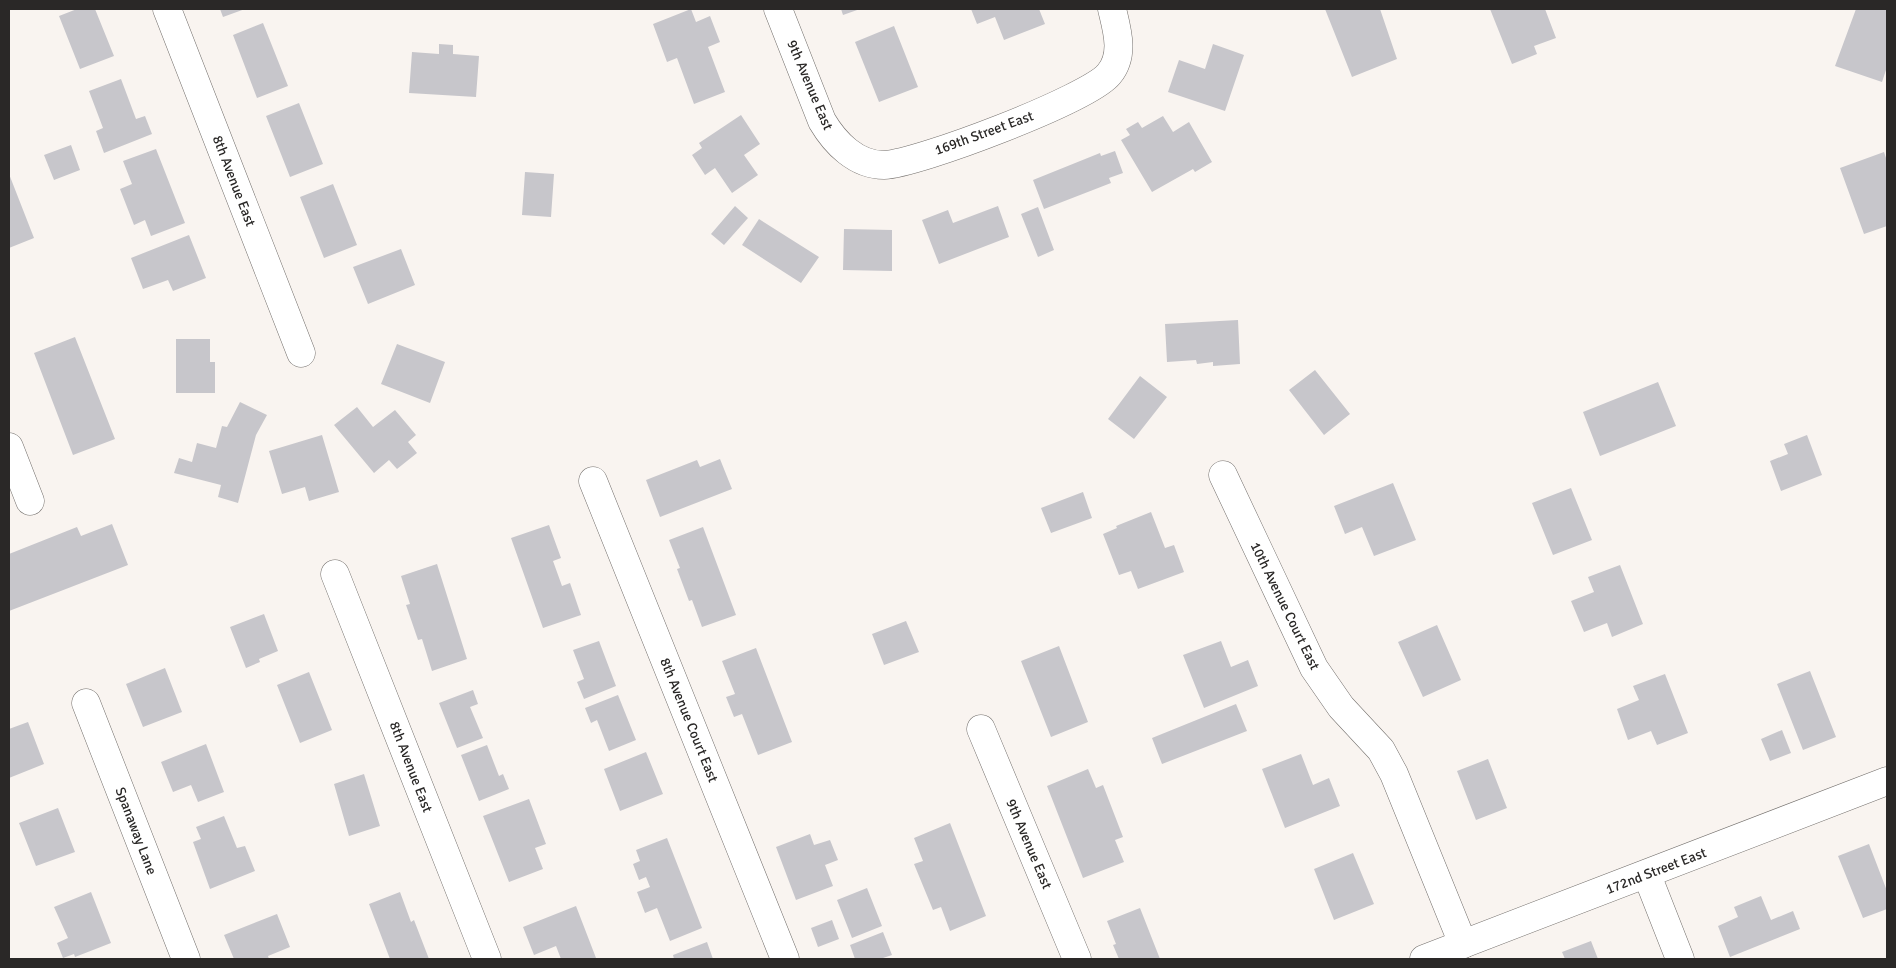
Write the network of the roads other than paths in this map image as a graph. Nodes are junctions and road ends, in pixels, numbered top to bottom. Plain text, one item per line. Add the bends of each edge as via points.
1 (167, 9) edge
2 (778, 9) edge
3 (1112, 9) edge
4 (852, 155) joint
5 (301, 353) dead end
6 (9, 447) edge
7 (1223, 475) dead end
8 (593, 481) dead end
9 (30, 501) dead end
10 (335, 574) dead end
11 (86, 703) dead end
12 (981, 729) dead end
13 (1887, 781) edge
14 (1647, 874) junction
15 (1463, 944) junction
16 (186, 959) edge
17 (487, 959) edge
18 (784, 959) edge
19 (1078, 959) edge
20 (1424, 959) edge
21 (1680, 959) edge

1 - 5 street, 8th Avenue East
2 - 4 street, 9th Avenue East via 822,120 831,136
3 - 4 street, 169th Street East via 1118,35 1116,61 1109,74 1095,87 1057,107 916,158 884,165
6 - 9 street
7 - 15 street, 10th Avenue Court East via 1314,668 1341,707 1380,750 1394,774
8 - 18 street, 8th Avenue Court East
10 - 17 street, 8th Avenue East
11 - 16 street, Spanaway Lane
12 - 19 street, 9th Avenue East
13 - 14 street, 172nd Street East
14 - 15 street, 172nd Street East
14 - 21 street
15 - 20 street, 172nd Street East

